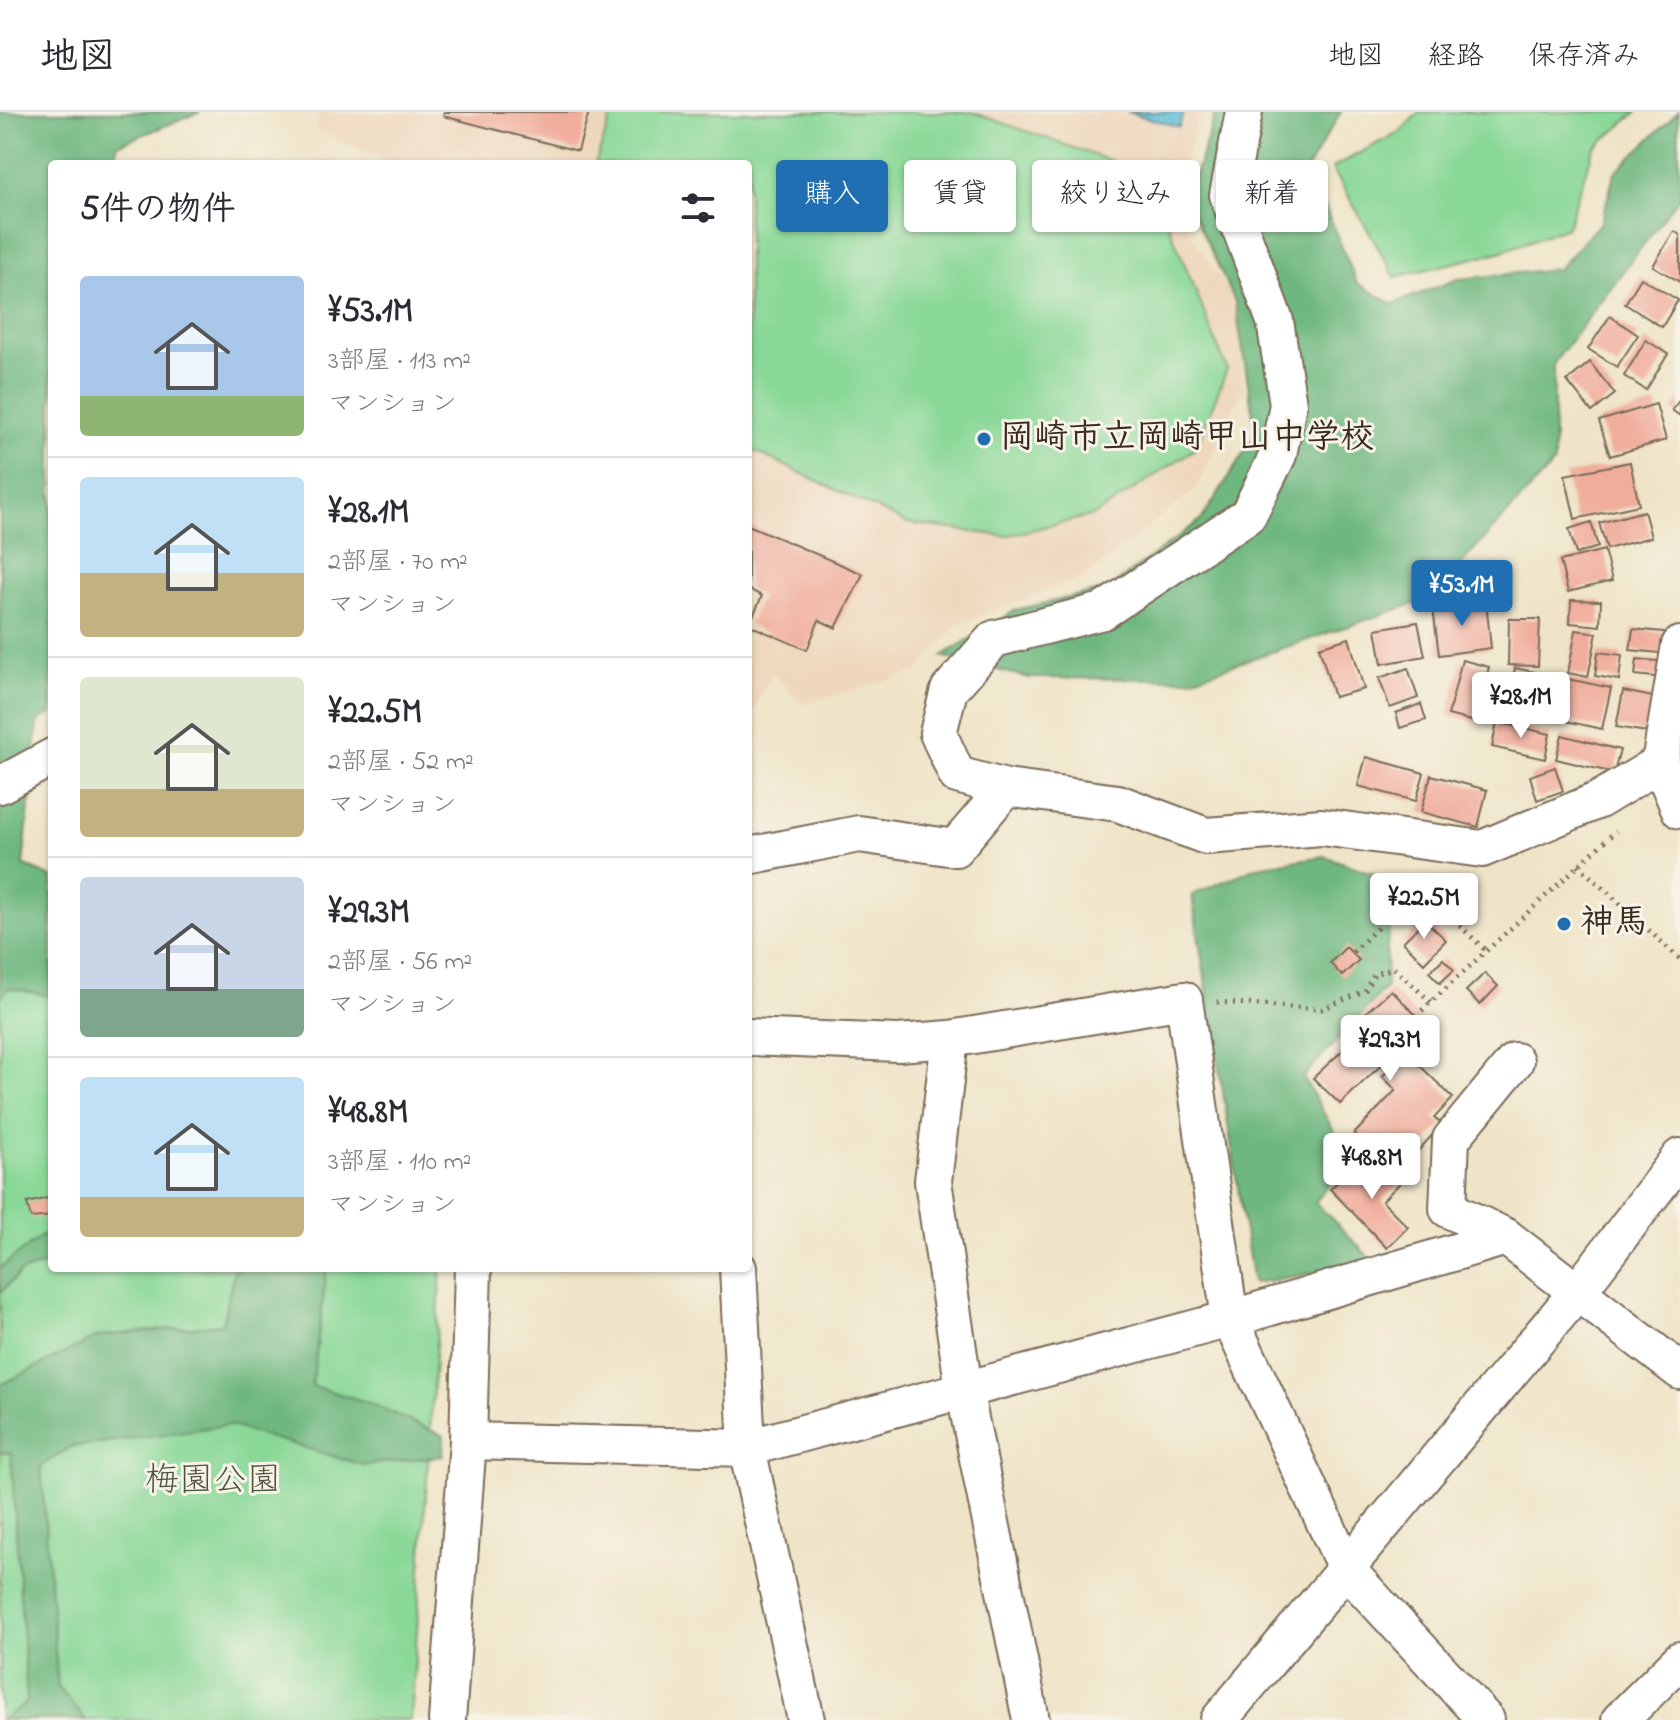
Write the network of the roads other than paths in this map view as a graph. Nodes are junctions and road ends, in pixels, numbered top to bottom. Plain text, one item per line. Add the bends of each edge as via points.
1 (1244, 112) edge
2 (1679, 653) edge
3 (48, 759) edge
4 (1660, 763) junction
5 (0, 785) edge
6 (1006, 788) junction
7 (1680, 810) edge
8 (752, 855) edge
9 (752, 1037) edge
10 (950, 1039) junction
11 (1515, 1061) dead end
12 (1680, 1157) edge
13 (1506, 1237) junction
14 (473, 1272) edge
15 (738, 1272) edge
16 (1579, 1290) junction
17 (1230, 1319) junction
18 (1680, 1371) edge
19 (964, 1389) junction
20 (468, 1441) junction
21 (747, 1448) junction
22 (1347, 1570) junction
23 (1680, 1660) edge
24 (447, 1720) edge
25 (806, 1720) edge
26 (1031, 1720) edge
27 (1219, 1720) edge
28 (1486, 1720) edge
29 (1620, 1720) edge

1 - 6 street via 1228,195 1275,321 1288,404 1278,455 1248,515 1103,611 994,639 949,690 938,733 957,775
2 - 4 street
3 - 5 street
4 - 6 street via 1599,800 1482,849 1322,827 1206,836 1118,803
4 - 7 street
6 - 8 street via 955,848 859,834
9 - 10 street via 898,1043
10 - 17 street via 1184,1000
10 - 19 street via 933,1181
11 - 13 street via 1451,1139 1448,1209
12 - 16 street
13 - 16 street
13 - 17 street
14 - 20 street
15 - 21 street
16 - 18 street
16 - 22 street
17 - 19 street
17 - 22 street
19 - 21 street
19 - 26 street
20 - 21 street
20 - 24 street
21 - 25 street
22 - 27 street
22 - 28 street
23 - 29 street

